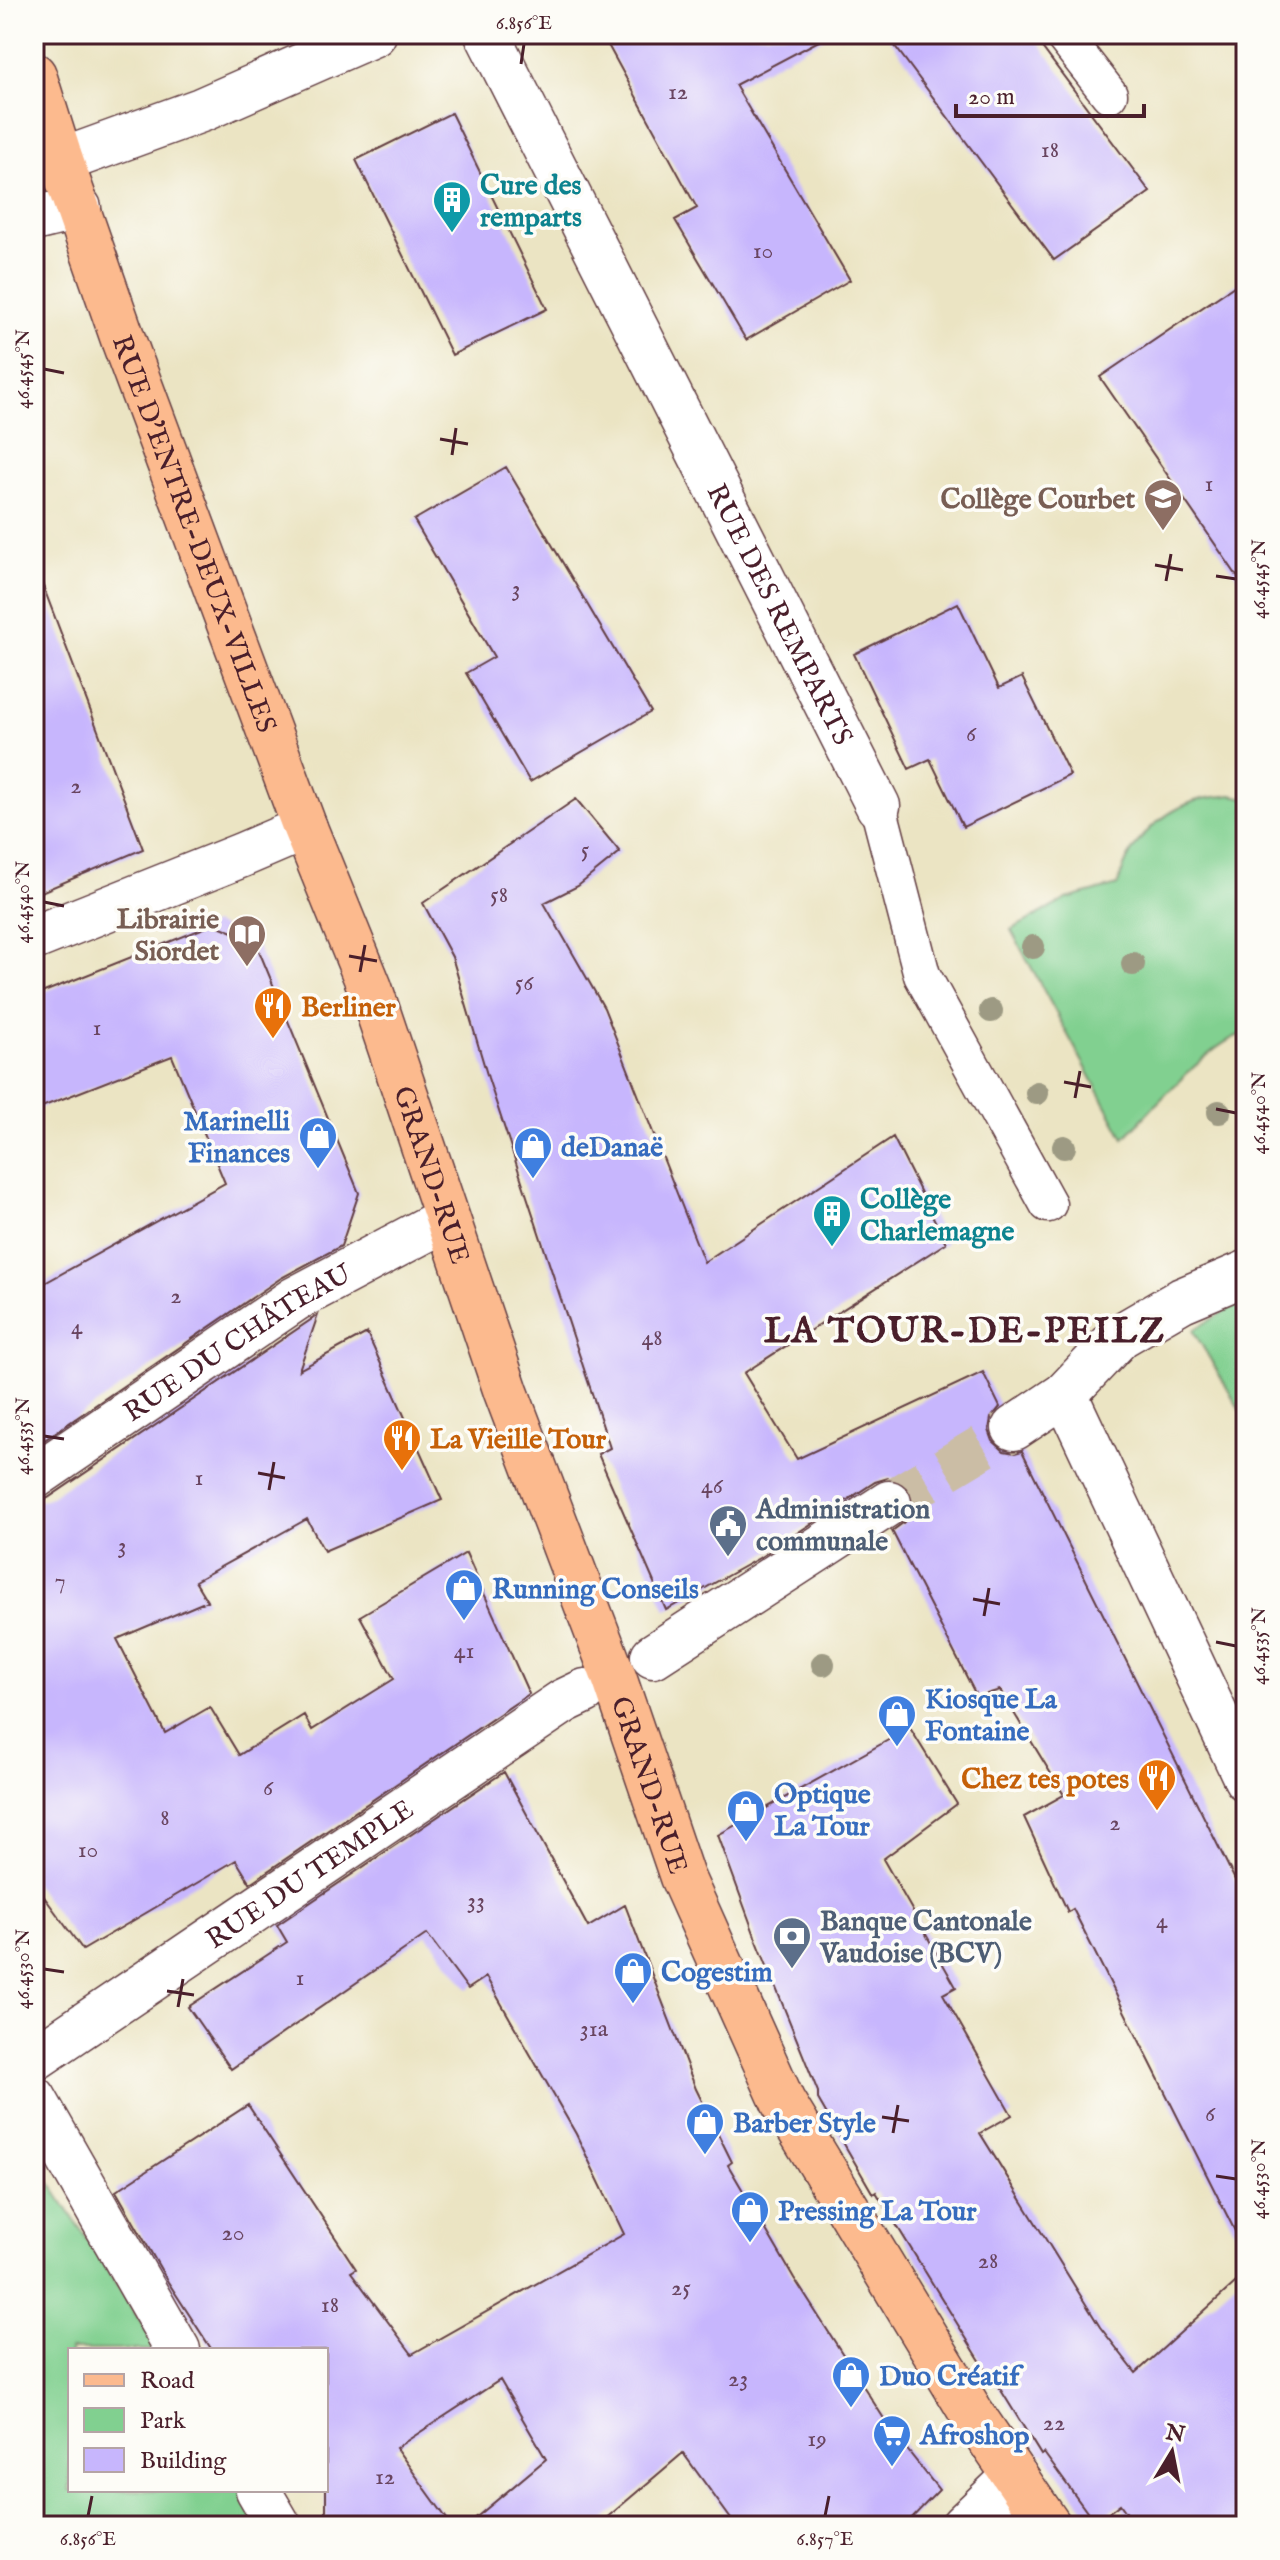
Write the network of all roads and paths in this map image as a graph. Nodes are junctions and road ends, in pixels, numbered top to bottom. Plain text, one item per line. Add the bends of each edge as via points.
1 (374, 34) edge
2 (487, 34) edge
3 (1062, 34) edge
4 (34, 75) edge
5 (1109, 94) dead end
6 (48, 162) edge
7 (79, 208) junction
8 (34, 219) edge
9 (878, 806) joint
10 (305, 828) junction
11 (34, 938) edge
12 (370, 988) joint
13 (1048, 1204) dead end
14 (446, 1219) junction
15 (1246, 1273) edge
16 (1065, 1394) junction
17 (1014, 1428) tunnel mouth
18 (34, 1477) edge
19 (889, 1503) tunnel mouth
20 (653, 1656) dead end
21 (585, 1691) dead end
22 (1246, 1779) edge
23 (34, 2059) edge
24 (34, 2098) edge
25 (177, 2348) edge
26 (1015, 2476) junction
27 (259, 2492) edge
28 (279, 2526) edge
29 (963, 2526) edge
30 (1049, 2526) edge

1 - 6 street via 187,116
2 - 9 street, RUE DES REMPARTS
3 - 5 lane
4 - 6 main road, RUE D'ENTRE-DEUX-VILLES
6 - 7 main road, RUE D'ENTRE-DEUX-VILLES
7 - 8 street
7 - 10 main road, RUE D'ENTRE-DEUX-VILLES
9 - 13 lane, RUE DES REMPARTS via 922,975
10 - 11 street
10 - 12 main road, RUE D'ENTRE-DEUX-VILLES
12 - 14 main road, GRAND-RUE
14 - 18 street, RUE DU CHÂTEAU via 295,1299
14 - 26 main road, GRAND-RUE via 682,1877 783,2102
15 - 16 street via 1182,1300 1120,1336
16 - 17 street
16 - 22 street
19 - 20 street
21 - 23 street, RUE DU TEMPLE
24 - 25 street
26 - 29 street
26 - 30 main road, GRAND-RUE
27 - 28 street

